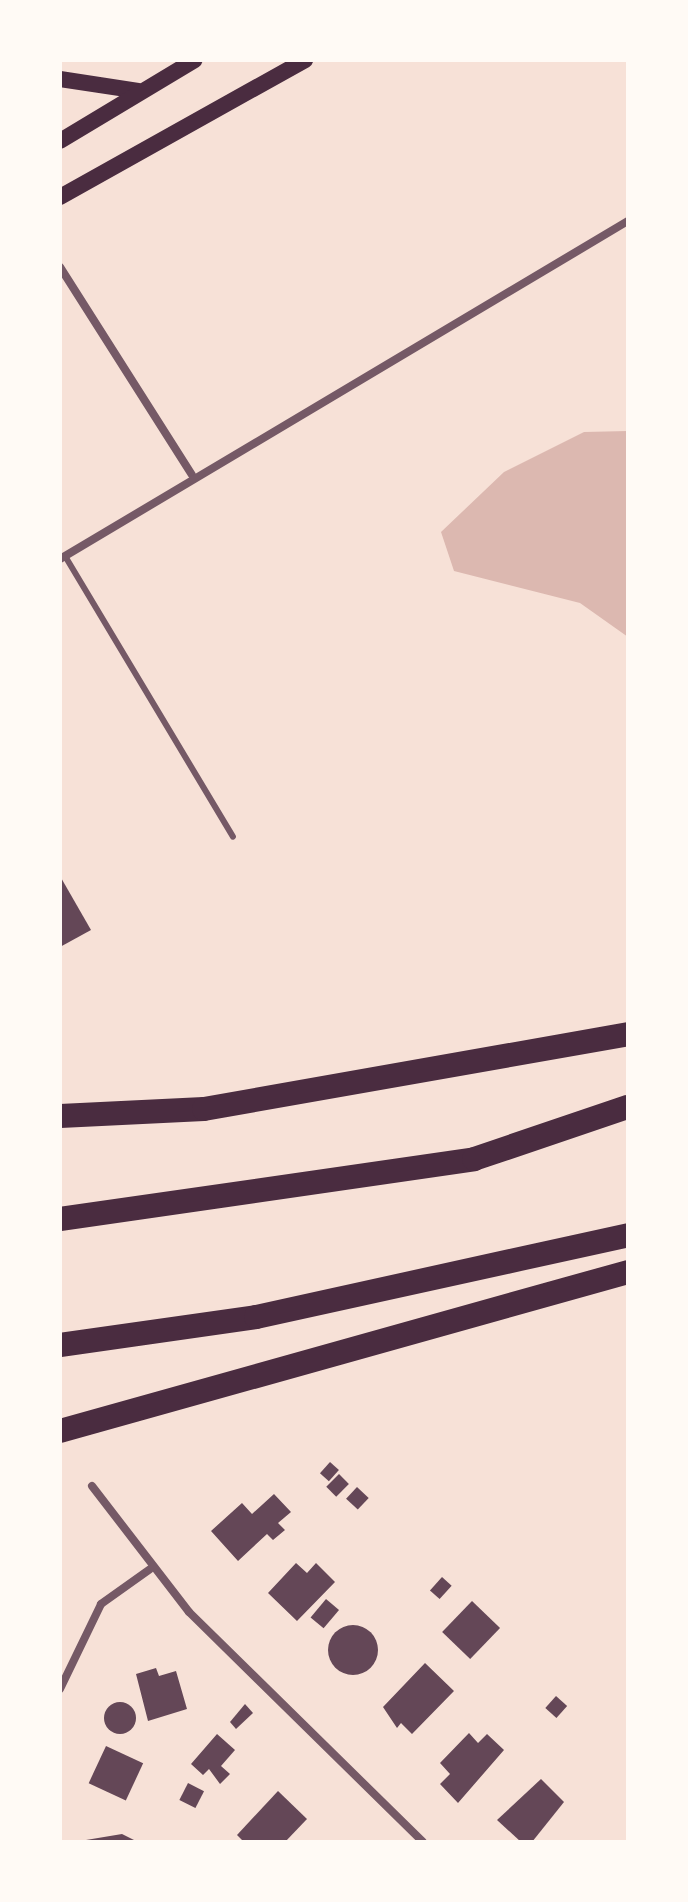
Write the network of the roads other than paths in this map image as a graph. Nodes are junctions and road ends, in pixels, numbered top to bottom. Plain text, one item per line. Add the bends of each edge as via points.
1 (195, 60) edge
2 (305, 60) edge
3 (60, 79) edge
4 (138, 91) junction
5 (60, 141) edge
6 (60, 197) edge
7 (628, 221) edge
8 (60, 267) edge
9 (192, 475) junction
10 (62, 557) edge
11 (233, 837) dead end
12 (628, 1034) edge
13 (628, 1107) edge
14 (60, 1116) edge
15 (60, 1219) edge
16 (628, 1235) edge
17 (628, 1272) edge
18 (60, 1345) edge
19 (60, 1431) edge
20 (92, 1486) dead end
21 (150, 1569) junction
22 (60, 1689) edge
23 (423, 1842) edge

1 - 4 main road
2 - 6 main road
3 - 4 main road
4 - 5 main road
7 - 9 street
8 - 9 street
9 - 10 street
10 - 11 lane
12 - 14 highway via 220,1106
13 - 15 highway via 474,1159
16 - 18 highway via 256,1317
17 - 19 highway
20 - 21 street
21 - 22 street via 101,1604
21 - 23 street

